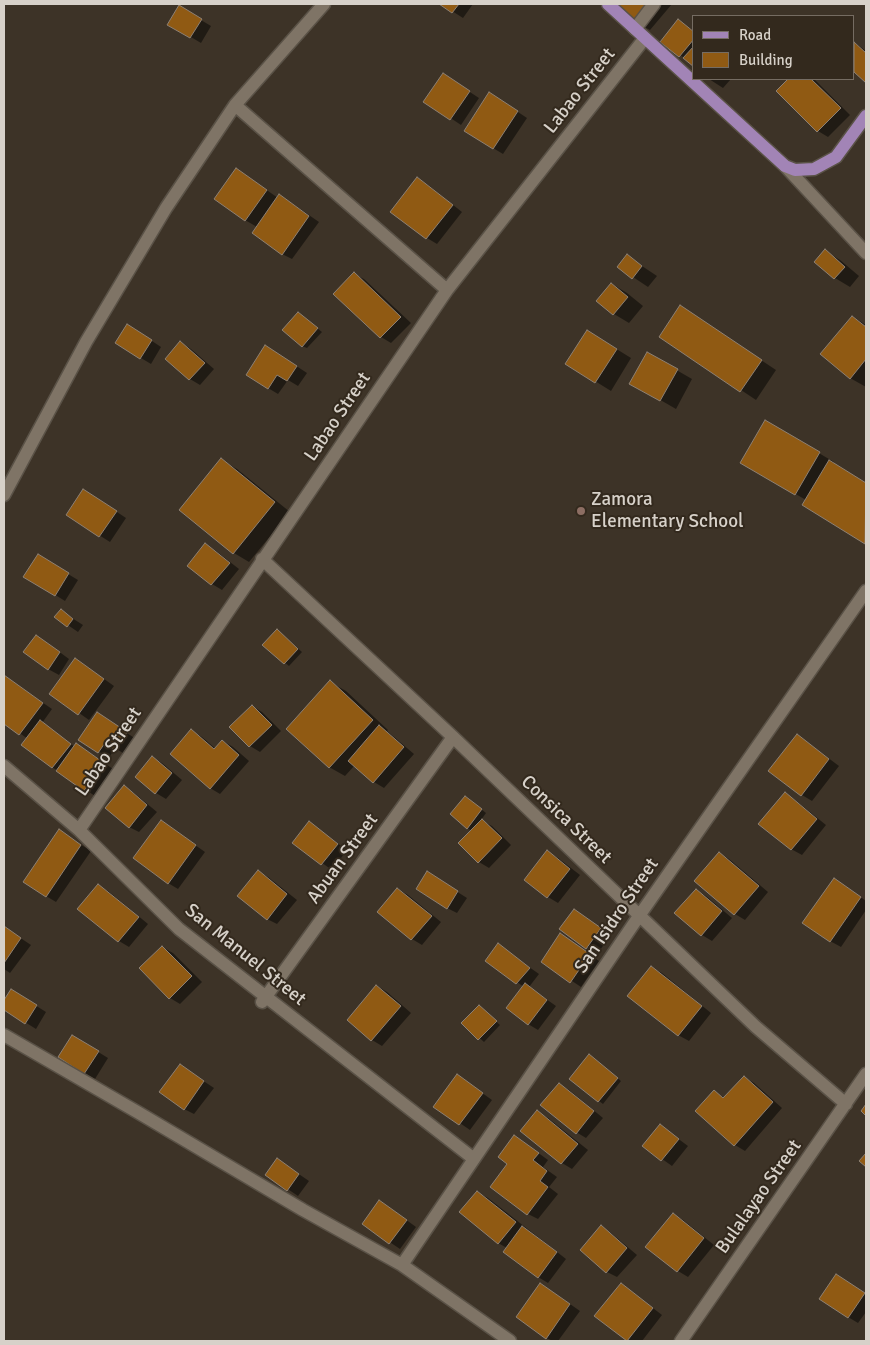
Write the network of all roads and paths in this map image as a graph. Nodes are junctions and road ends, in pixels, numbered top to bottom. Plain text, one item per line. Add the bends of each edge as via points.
1 (324, 4) edge
2 (608, 4) edge
3 (654, 4) edge
4 (635, 29) junction
5 (645, 38) junction
6 (235, 105) junction
7 (866, 116) edge
8 (784, 166) junction
9 (866, 253) edge
10 (447, 290) junction
11 (4, 495) edge
12 (262, 559) junction
13 (866, 592) edge
14 (453, 738) junction
15 (4, 766) edge
16 (79, 830) junction
17 (639, 916) junction
18 (264, 999) junction
19 (4, 1035) edge
20 (866, 1074) edge
21 (846, 1104) junction
22 (474, 1160) junction
23 (402, 1265) junction
24 (510, 1341) edge
25 (682, 1341) edge

1 - 6 street
2 - 4 main road
3 - 4 street
4 - 5 main road
5 - 8 main road
5 - 10 street, Labao Street
6 - 10 street
6 - 11 street via 166,208 86,342
7 - 8 main road via 836,157 814,168 795,170
8 - 9 street
10 - 12 street, Labao Street
12 - 14 street, Consica Street
12 - 16 street, Labao Street
13 - 17 street, San Isidro Street
14 - 17 street, Consica Street
14 - 18 street, Abuan Street
15 - 16 street, San Manuel Street
16 - 18 street, San Manuel Street via 179,929
17 - 21 street, Consica Street via 756,1026
17 - 22 street, San Isidro Street
18 - 22 street, San Manuel Street
19 - 23 street
20 - 21 street, Bulalayao Street
21 - 25 street, Bulalayao Street
22 - 23 street, San Isidro Street
23 - 24 street

